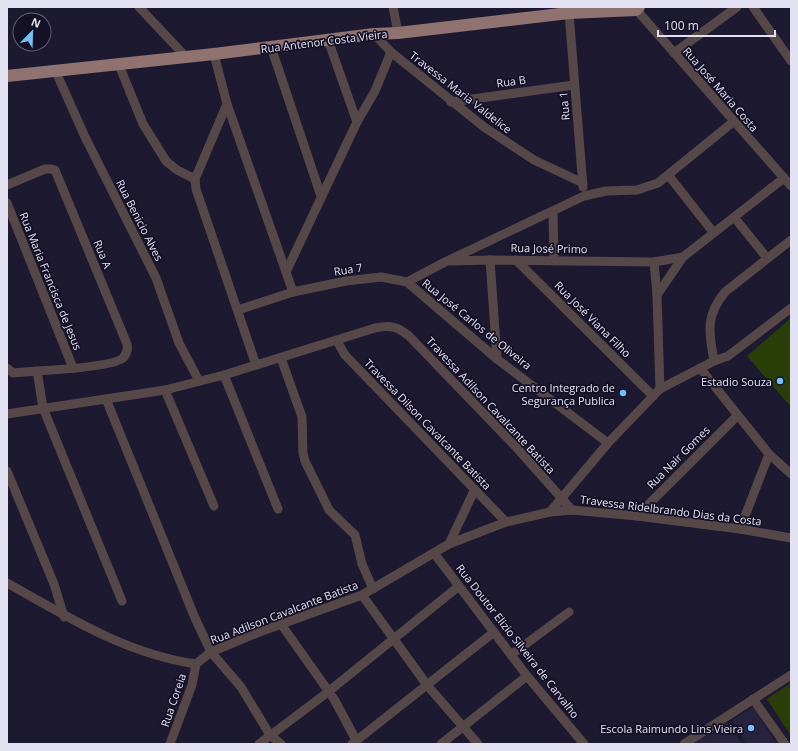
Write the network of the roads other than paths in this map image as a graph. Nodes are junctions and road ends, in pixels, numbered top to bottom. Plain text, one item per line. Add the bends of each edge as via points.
1 (139, 7) edge
2 (393, 7) edge
3 (737, 7) edge
4 (753, 7) edge
5 (637, 8) edge
6 (569, 13) junction
7 (398, 33) junction
8 (374, 34) junction
9 (328, 40) junction
10 (271, 47) junction
11 (391, 52) junction
12 (674, 53) junction
13 (214, 54) junction
14 (186, 57) junction
15 (791, 61) edge
16 (118, 65) junction
17 (56, 72) junction
18 (7, 76) edge
19 (574, 85) junction
20 (451, 102) junction
21 (227, 104) junction
22 (357, 122) junction
23 (734, 122) junction
24 (669, 176) junction
25 (784, 178) junction
26 (195, 179) junction
27 (583, 183) junction
28 (7, 185) edge
29 (791, 186) edge
30 (321, 196) junction
31 (584, 196) junction
32 (7, 204) edge
33 (553, 212) junction
34 (734, 217) junction
35 (713, 232) junction
36 (791, 240) edge
37 (683, 257) junction
38 (767, 258) junction
39 (490, 260) junction
40 (516, 260) junction
41 (554, 260) junction
42 (445, 262) junction
43 (654, 262) junction
44 (286, 272) junction
45 (406, 282) junction
46 (293, 292) junction
47 (657, 295) junction
48 (791, 308) edge
49 (238, 310) junction
50 (337, 341) junction
51 (281, 358) junction
52 (497, 359) junction
53 (714, 361) junction
54 (256, 365) junction
55 (7, 368) edge
56 (73, 368) junction
57 (700, 368) junction
58 (37, 372) junction
59 (224, 375) junction
60 (199, 381) junction
61 (660, 389) junction
62 (165, 390) junction
63 (653, 396) junction
64 (106, 399) junction
65 (43, 408) junction
66 (7, 414) edge
67 (737, 416) junction
68 (608, 443) junction
69 (769, 454) junction
70 (7, 471) edge
71 (791, 474) edge
72 (474, 490) junction
73 (561, 498) junction
74 (214, 506) dead end
75 (278, 509) dead end
76 (572, 510) junction
77 (550, 512) junction
78 (637, 516) junction
79 (506, 522) junction
80 (740, 528) junction
81 (791, 538) edge
82 (449, 544) junction
83 (434, 553) junction
84 (7, 583) edge
85 (459, 586) junction
86 (373, 589) junction
87 (362, 595) junction
88 (122, 601) dead end
89 (569, 612) dead end
90 (64, 617) junction
91 (281, 624) junction
92 (494, 632) junction
93 (394, 638) junction
94 (211, 652) junction
95 (511, 655) junction
96 (196, 664) junction
97 (791, 675) edge
98 (527, 676) junction
99 (427, 684) junction
100 (328, 692) junction
101 (753, 699) junction
102 (463, 728) junction
103 (270, 734) junction
104 (354, 742) edge
105 (170, 744) edge
106 (259, 744) edge
107 (281, 744) edge
108 (440, 744) edge
109 (478, 744) edge
110 (583, 744) edge
111 (684, 744) edge
112 (785, 744) edge

1 - 14 street
2 - 7 street
3 - 12 street
4 - 15 street
5 - 6 main road, Rua Antenor Costa Vieira
5 - 12 street, Rua José Maria Costa
6 - 7 main road, Rua Antenor Costa Vieira
6 - 19 street, Rua 1
7 - 8 main road, Rua Antenor Costa Vieira
8 - 9 main road, Rua Antenor Costa Vieira
8 - 11 street, Travessa Maria Valdelice
9 - 10 main road, Rua Antenor Costa Vieira
9 - 22 street
10 - 13 main road, Rua Antenor Costa Vieira
10 - 30 street
11 - 20 street, Travessa Maria Valdelice
11 - 22 street via 375,91
12 - 23 street, Rua José Maria Costa
13 - 14 main road, Rua Antenor Costa Vieira
13 - 21 street
14 - 16 main road, Rua Antenor Costa Vieira
16 - 17 main road, Rua Antenor Costa Vieira
16 - 26 street via 143,124 166,161
17 - 18 main road, Rua Antenor Costa Vieira
17 - 60 street, Rua Benicio Alves via 85,137 156,278 177,337
19 - 20 street, Rua B
19 - 27 street, Rua 1
20 - 27 street, Travessa Maria Valdelice via 508,145
21 - 26 street
21 - 44 street
22 - 30 street
23 - 24 street
23 - 25 street, Rua José Maria Costa
24 - 31 street via 646,188 606,191
24 - 35 street
25 - 29 street, Rua José Maria Costa
25 - 34 street
26 - 49 street via 199,201
27 - 31 street, Rua 1
28 - 56 street, Rua A via 50,168 57,174 126,338 128,349 124,357 111,362
30 - 44 street
31 - 33 street
32 - 56 street, Rua Maria Francisca de Jesus
33 - 41 street
33 - 42 street
34 - 35 street
34 - 38 street
35 - 37 street
36 - 38 street
37 - 43 street, Rua José Primo
37 - 47 street
38 - 53 street via 724,292 714,308 709,330
39 - 40 street, Rua José Primo
39 - 42 street, Rua José Primo
39 - 52 street
40 - 41 street, Rua José Primo
40 - 63 street, Rua José Viana Filho
41 - 43 street, Rua José Primo
42 - 45 street
43 - 47 street
44 - 46 street
45 - 46 street, Rua 7 via 381,277 364,278
45 - 52 street, Rua José Carlos de Oliveira
46 - 49 street, Rua 7
47 - 61 street
48 - 53 street via 734,352
49 - 54 street
50 - 51 street
50 - 72 street, Travessa Dilson Cavalcante Batista via 345,355
50 - 73 street, Travessa Adilson Cavalcante Batista via 387,326 400,328 516,447
51 - 54 street
51 - 86 street via 302,417 305,461 329,510 355,536 362,564
52 - 68 street, Rua José Carlos de Oliveira
53 - 57 street
54 - 59 street
55 - 58 street via 13,373
56 - 58 street
57 - 61 street
57 - 67 street
58 - 65 street
59 - 60 street
59 - 75 street
60 - 62 street
61 - 63 street
62 - 64 street
62 - 74 street
63 - 68 street
64 - 65 street
64 - 94 street
65 - 66 street
65 - 88 street
67 - 69 street
67 - 78 street, Rua Nair Gomes
68 - 73 street
69 - 71 street
69 - 80 street
70 - 90 street via 54,584
72 - 79 street, Travessa Dilson Cavalcante Batista
72 - 82 street
73 - 76 street, Travessa Adilson Cavalcante Batista
73 - 77 street
76 - 77 street, Rua Adilson Cavalcante Batista
76 - 78 street, Travessa Ridelbrando Dias da Costa
77 - 79 street, Rua Adilson Cavalcante Batista
78 - 80 street, Travessa Ridelbrando Dias da Costa
79 - 82 street, Rua Adilson Cavalcante Batista
80 - 81 street, Travessa Ridelbrando Dias da Costa
82 - 83 street, Rua Adilson Cavalcante Batista
83 - 85 street, Rua Doutor Elizio Silveira de Carvalho
83 - 86 street, Rua Adilson Cavalcante Batista
84 - 90 street
85 - 92 street, Rua Doutor Elizio Silveira de Carvalho
85 - 93 street
86 - 87 street, Rua Adilson Cavalcante Batista
87 - 91 street, Rua Adilson Cavalcante Batista
87 - 93 street
89 - 95 street
90 - 96 street via 124,645
91 - 94 street, Rua Adilson Cavalcante Batista
91 - 100 street
92 - 95 street, Rua Doutor Elizio Silveira de Carvalho
92 - 99 street
93 - 99 street
93 - 100 street
94 - 96 street, Rua Adilson Cavalcante Batista
94 - 103 street via 241,687
95 - 98 street, Rua Doutor Elizio Silveira de Carvalho
96 - 105 street, Rua Coreia via 192,686
97 - 101 street
98 - 102 street
98 - 110 street, Rua Doutor Elizio Silveira de Carvalho
99 - 102 street
99 - 104 street
100 - 103 street
100 - 104 street
101 - 111 street
101 - 112 street
102 - 108 street
102 - 109 street
103 - 106 street
103 - 107 street

